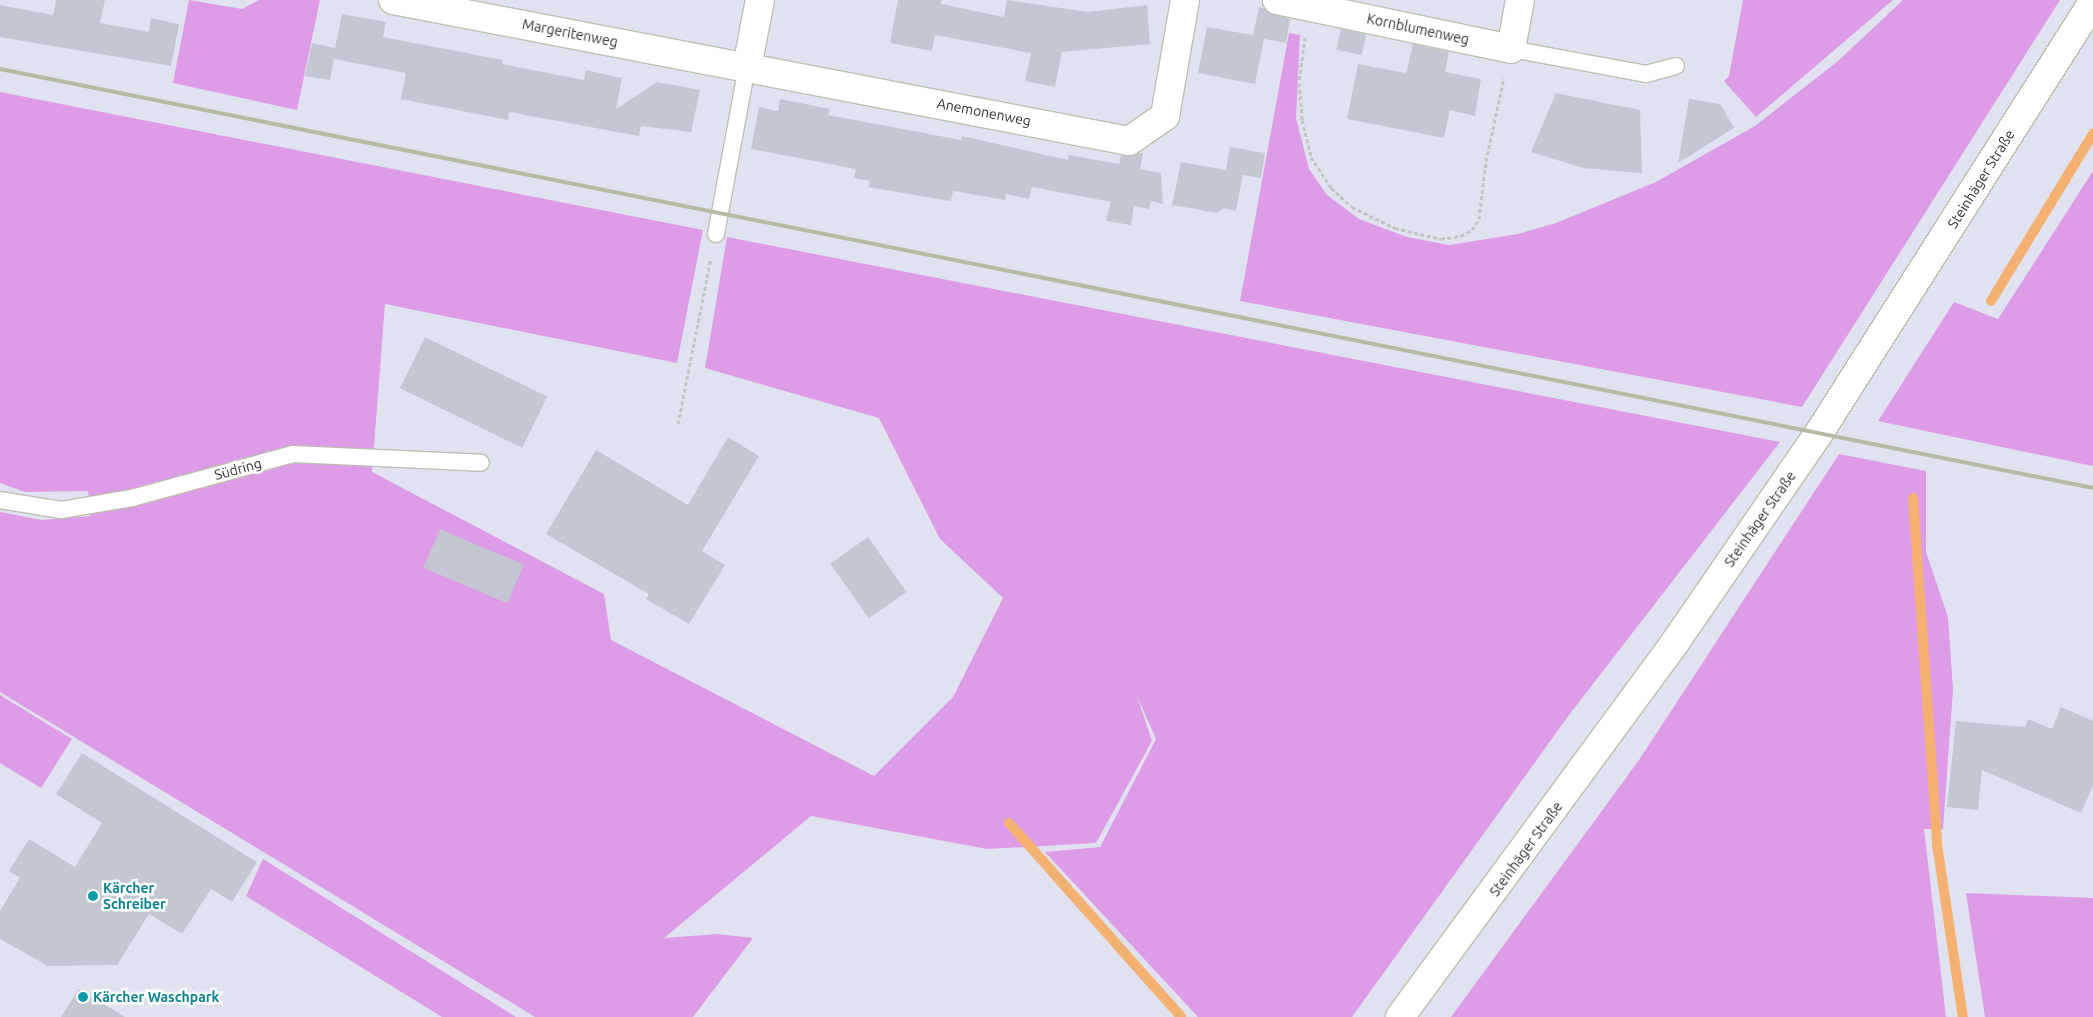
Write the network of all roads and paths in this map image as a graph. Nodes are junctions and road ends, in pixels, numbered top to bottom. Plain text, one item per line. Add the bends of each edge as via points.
1 (393, 0) edge
2 (760, 0) edge
3 (1185, 0) edge
4 (1277, 0) edge
5 (1520, 0) edge
6 (2093, 2) edge
7 (1312, 7) junction
8 (1511, 49) junction
9 (747, 66) junction
10 (1676, 66) dead end
11 (716, 234) joint
12 (678, 424) dead end
13 (481, 463) dead end
14 (0, 500) edge
15 (1400, 1017) edge

1 - 9 street, Margeritenweg
2 - 9 street
3 - 9 street, Anemonenweg via 1164,116 1129,140
4 - 7 street, Kornblumenweg
5 - 8 street
6 - 15 street, Steinhäger Straße via 1819,433 1653,672
7 - 8 street, Kornblumenweg
7 - 8 path via 1299,83 1302,120 1312,157 1331,188 1352,206 1395,228 1441,239 1461,236 1472,230 1479,219 1486,161
8 - 10 lane via 1646,74
9 - 11 lane
11 - 12 path
13 - 14 lane, Südring via 293,454 132,498 61,510

